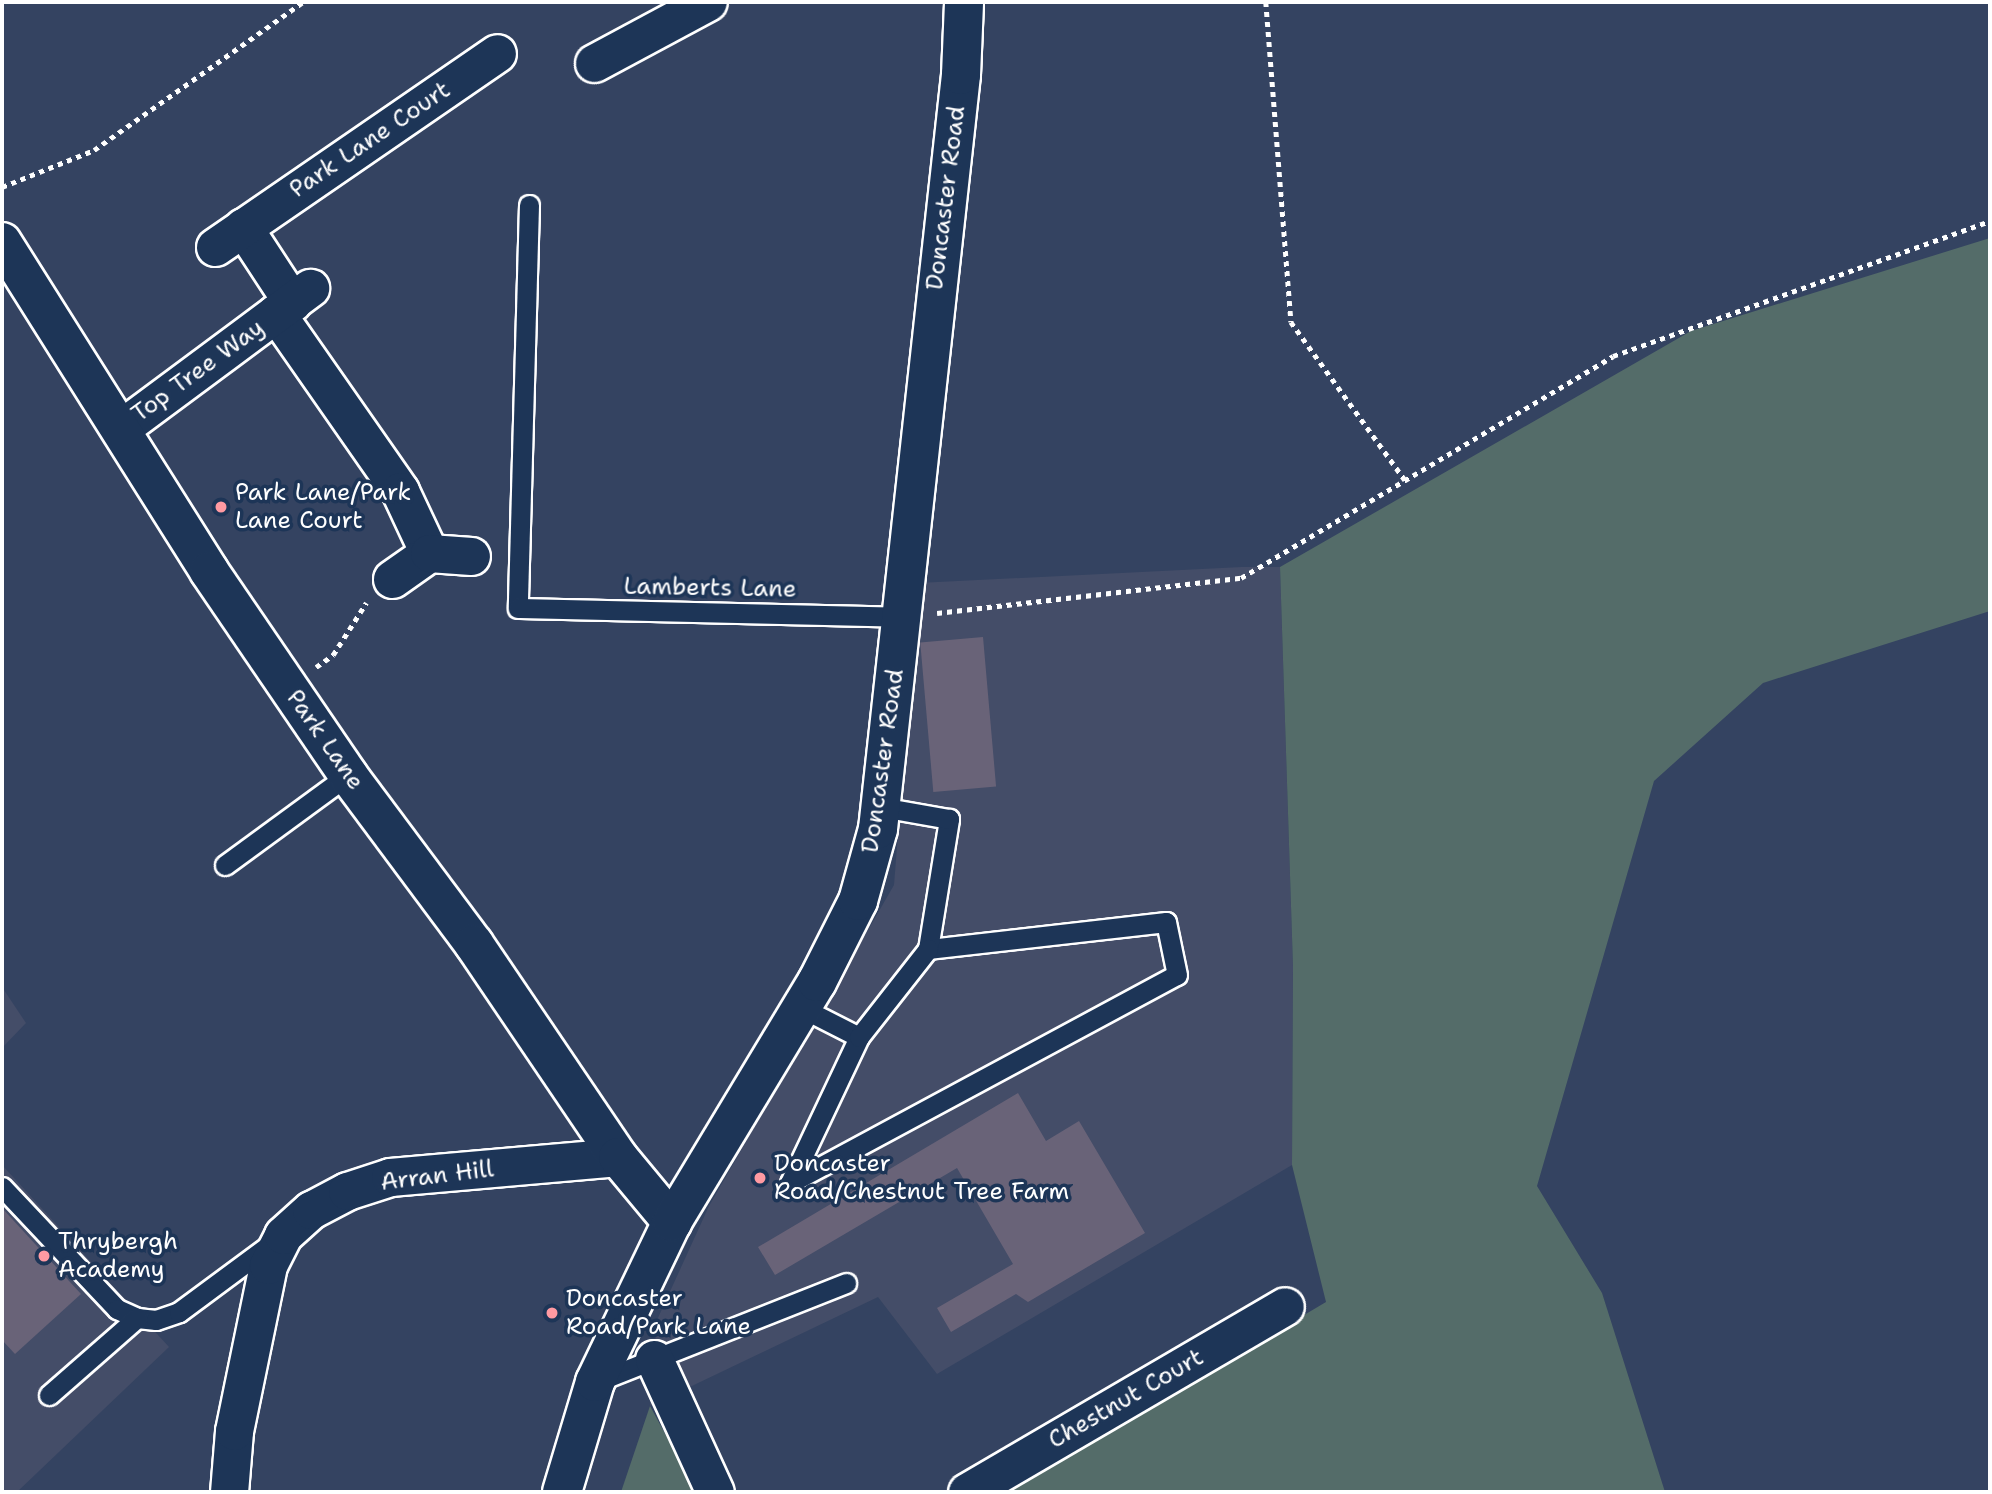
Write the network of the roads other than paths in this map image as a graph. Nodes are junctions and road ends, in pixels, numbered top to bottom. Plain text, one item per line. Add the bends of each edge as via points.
1 (708, 2) edge
2 (964, 2) edge
3 (497, 53) dead end
4 (594, 63) dead end
5 (529, 205) dead end
6 (5, 253) edge
7 (293, 301) junction
8 (120, 429) junction
9 (429, 553) junction
10 (471, 556) dead end
11 (392, 579) road end
12 (902, 617) junction
13 (348, 775) junction
14 (881, 807) junction
15 (225, 865) dead end
16 (928, 949) junction
17 (802, 1008) junction
18 (859, 1037) junction
19 (618, 1157) junction
20 (2, 1186) edge
21 (672, 1222) junction
22 (283, 1235) junction
23 (846, 1283) dead end
24 (1285, 1306) dead end
25 (136, 1318) junction
26 (654, 1359) junction
27 (595, 1382) junction
28 (49, 1395) dead end
29 (229, 1492) edge
30 (562, 1492) edge
31 (715, 1492) edge
32 (967, 1492) edge

1 - 4 street
2 - 12 main road, Doncaster Road via 961,75
3 - 7 street, Park Lane Court via 229,237
5 - 12 lane, Lamberts Lane via 518,608
6 - 8 main road, Park Lane
7 - 8 street, Top Tree Way
7 - 9 street, Top Tree Way via 400,491
8 - 13 main road, Park Lane
9 - 10 street
9 - 11 street
12 - 14 main road, Doncaster Road
13 - 15 lane
13 - 19 main road, Park Lane via 474,944
14 - 16 lane via 949,819
14 - 17 main road, Doncaster Road via 858,901
16 - 18 lane
16 - 18 lane via 1166,922 1177,975 790,1183
17 - 18 lane
17 - 21 main road, Doncaster Road
19 - 21 main road, Park Lane
19 - 22 street, Arran Hill via 390,1177 347,1191 311,1210
20 - 25 lane via 117,1309
21 - 27 main road, Doncaster Road
22 - 25 lane via 179,1312 156,1320
22 - 29 street, Arran Hill via 268,1265 253,1334 233,1431
23 - 26 lane
24 - 32 street, Chestnut Court
25 - 28 lane
26 - 27 lane
26 - 31 street
27 - 30 main road, Doncaster Road

